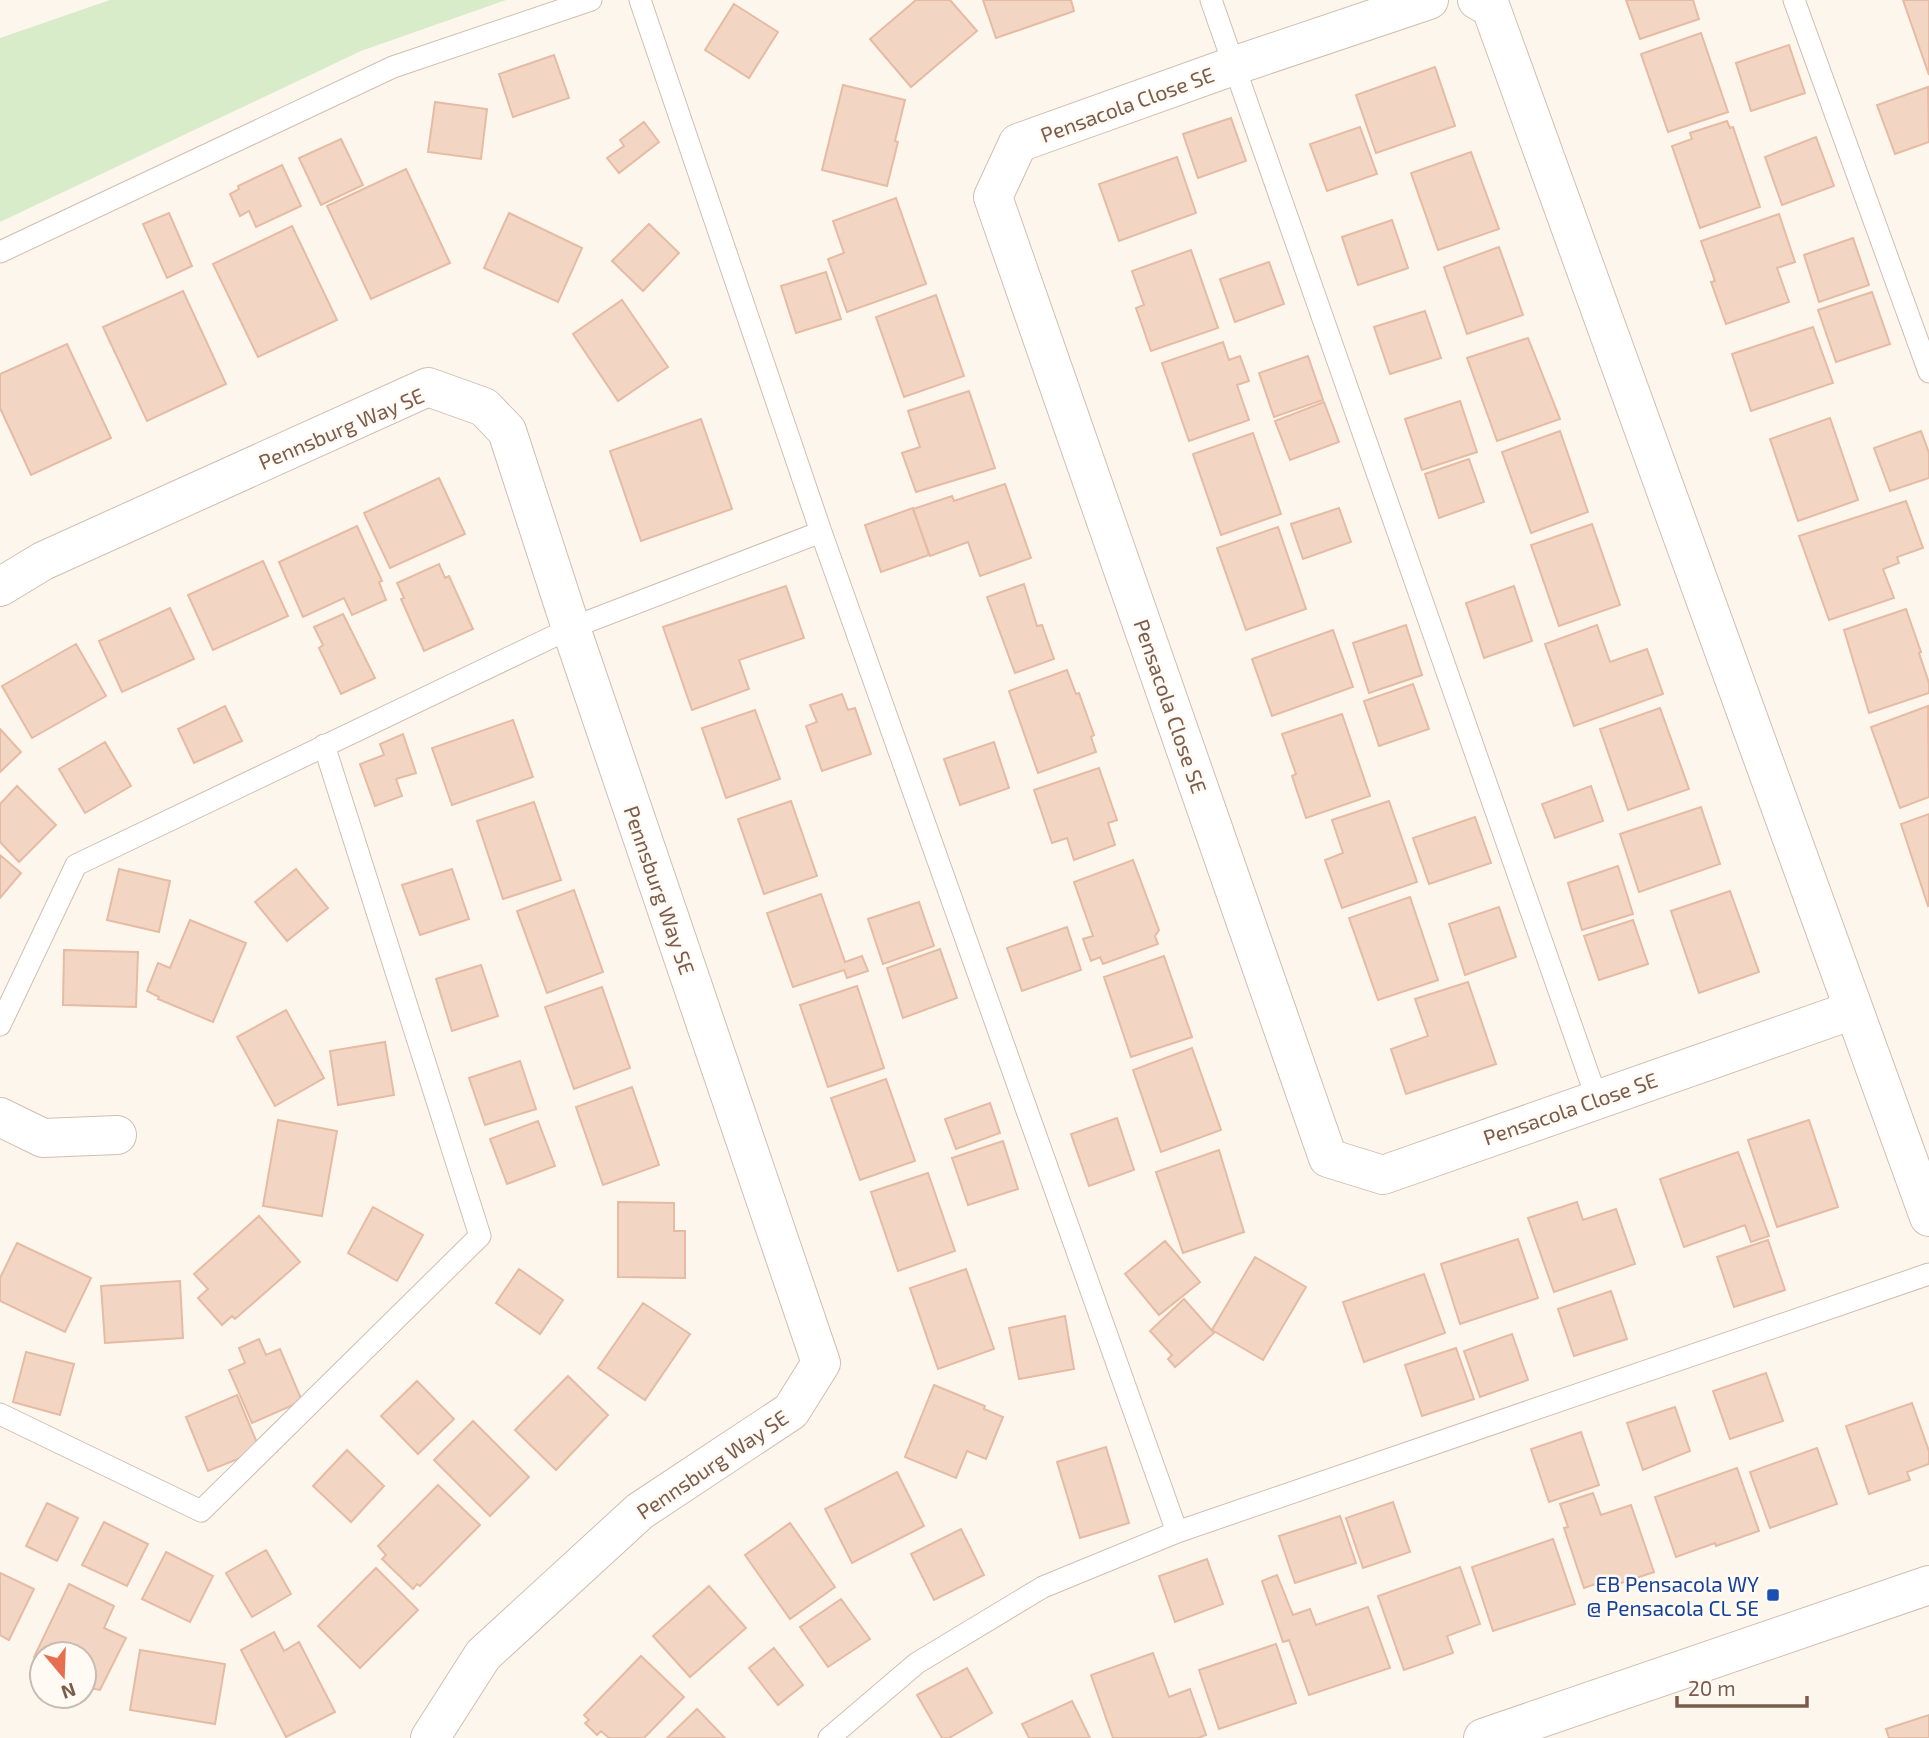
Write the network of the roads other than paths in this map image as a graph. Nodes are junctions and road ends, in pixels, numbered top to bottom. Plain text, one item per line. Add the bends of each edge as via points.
1 (591, 0) edge
2 (640, 0) edge
3 (1211, 0) edge
4 (1429, 0) edge
5 (1477, 0) edge
6 (1794, 0) edge
7 (1233, 66) junction
8 (0, 252) edge
9 (1929, 372) edge
10 (821, 532) junction
11 (0, 587) edge
12 (571, 628) junction
13 (324, 745) junction
14 (1853, 1010) junction
15 (0, 1026) edge
16 (1597, 1098) junction
17 (0, 1117) edge
18 (117, 1135) dead end
19 (1929, 1217) edge
20 (1929, 1274) edge
21 (0, 1414) edge
22 (1177, 1532) junction
23 (1929, 1586) edge
24 (1525, 1731) edge
25 (430, 1738) edge
26 (829, 1738) edge
27 (1483, 1738) edge

1 - 8 lane via 393,67
2 - 10 lane
3 - 7 lane
4 - 7 street, Pensacola Close SE
5 - 14 street via 1491,8
6 - 9 lane
7 - 16 lane
7 - 16 street, Pensacola Close SE via 1018,144 993,197 1328,1158 1383,1174
10 - 12 lane
10 - 22 lane
11 - 12 street, Pennsburg Way SE via 43,561 428,387 484,407 507,431
12 - 13 lane
12 - 25 street, Pennsburg Way SE via 821,1363 792,1411 640,1511 483,1655
13 - 15 lane via 76,865
13 - 21 lane via 480,1236 201,1511
14 - 16 street, Pensacola Close SE
14 - 19 street
17 - 18 street via 44,1138
20 - 22 lane
22 - 26 lane via 1043,1587 917,1663
23 - 24 street
24 - 27 street

